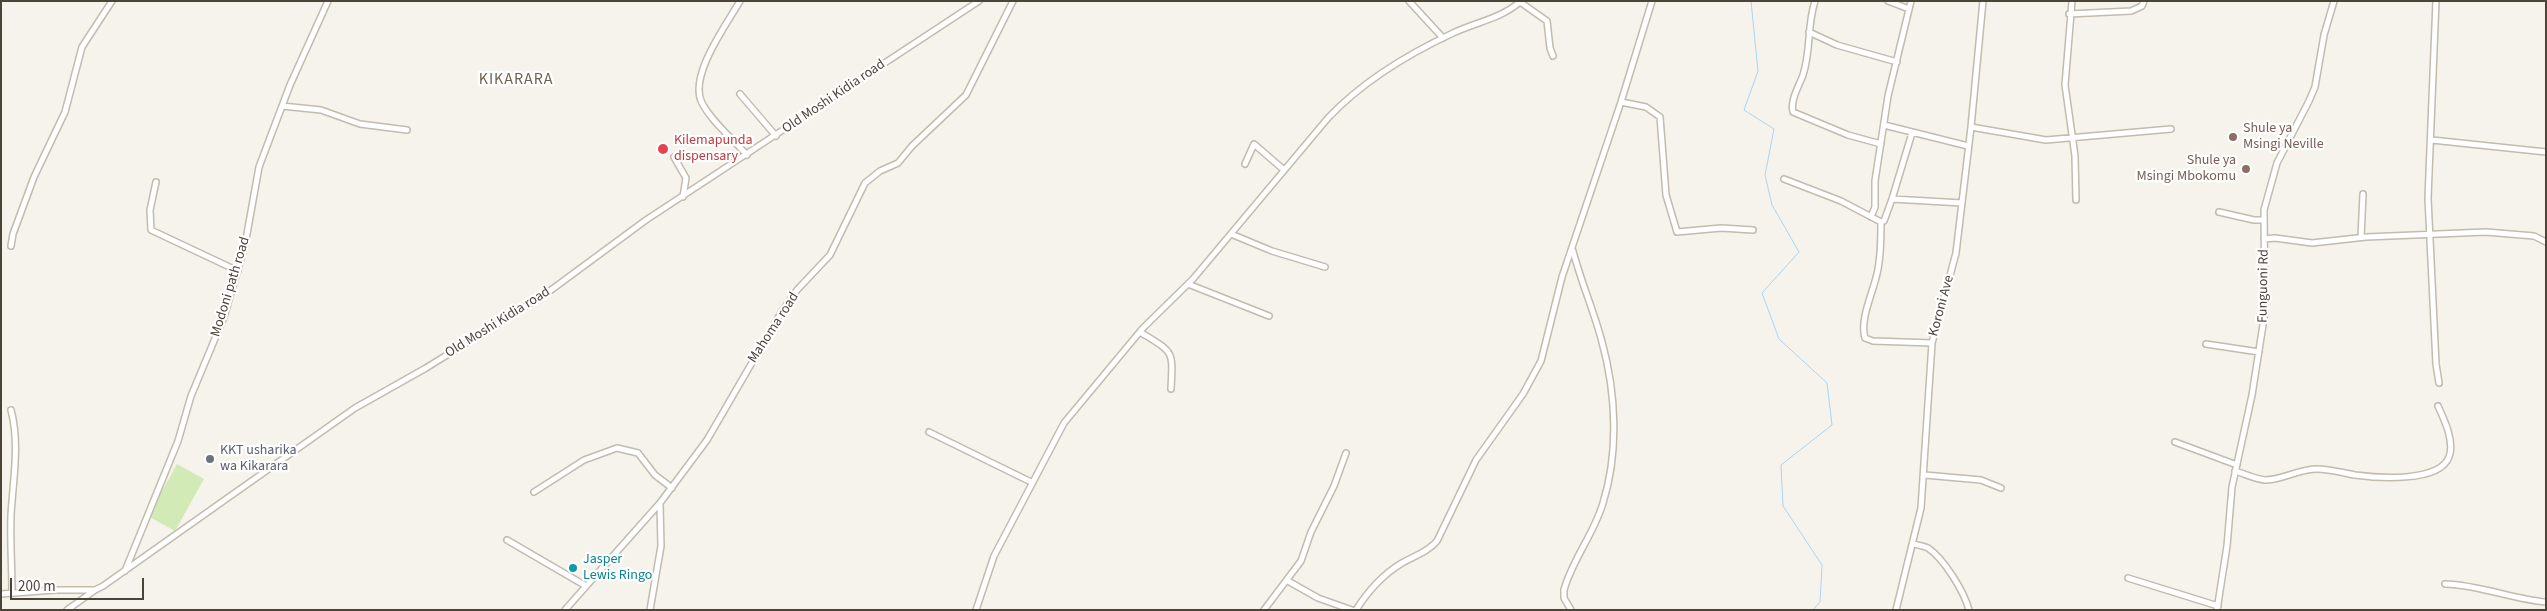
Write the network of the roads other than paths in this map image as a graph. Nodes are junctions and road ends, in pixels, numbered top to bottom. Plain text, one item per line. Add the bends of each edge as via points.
1 (112, 1) edge
2 (328, 1) edge
3 (740, 1) edge
4 (979, 1) edge
5 (1013, 1) edge
6 (1409, 1) edge
7 (1652, 1) edge
8 (1815, 1) edge
9 (1888, 1) edge
10 (1911, 1) edge
11 (1983, 1) edge
12 (2072, 1) edge
13 (2144, 1) edge
14 (2334, 1) edge
15 (2436, 1) edge
16 (1521, 2) edge
17 (1909, 9) junction
18 (2069, 14) junction
19 (1810, 32) junction
20 (1443, 38) junction
21 (1553, 56) dead end
22 (1897, 62) junction
23 (740, 94) dead end
24 (1622, 102) junction
25 (282, 106) junction
26 (1884, 125) junction
27 (1971, 127) junction
28 (2171, 128) dead end
29 (407, 130) dead end
30 (1912, 133) junction
31 (776, 136) junction
32 (2073, 138) junction
33 (2432, 140) junction
34 (1881, 144) junction
35 (1968, 146) junction
36 (2546, 152) edge
37 (747, 155) junction
38 (674, 156) dead end
39 (1245, 164) dead end
40 (1284, 170) junction
41 (1784, 179) dead end
42 (156, 182) dead end
43 (2363, 194) dead end
44 (683, 197) junction
45 (1892, 199) junction
46 (2076, 200) dead end
47 (1962, 203) junction
48 (2219, 212) dead end
49 (1871, 217) junction
50 (2263, 220) junction
51 (1881, 222) junction
52 (1753, 230) dead end
53 (1231, 234) junction
54 (2430, 235) junction
55 (2362, 237) junction
56 (2264, 239) junction
57 (2546, 242) edge
58 (11, 246) dead end
59 (1573, 250) junction
60 (1325, 267) dead end
61 (238, 271) junction
62 (1188, 284) junction
63 (1269, 316) dead end
64 (1140, 332) junction
65 (1932, 343) junction
66 (2206, 344) dead end
67 (2259, 352) junction
68 (2439, 383) dead end
69 (1171, 389) dead end
70 (2438, 406) dead end
71 (11, 410) dead end
72 (928, 432) dead end
73 (2175, 442) dead end
74 (1346, 453) dead end
75 (2236, 468) junction
76 (1925, 475) junction
77 (1032, 482) junction
78 (672, 488) junction
79 (2001, 488) dead end
80 (534, 492) dead end
81 (660, 503) junction
82 (507, 540) dead end
83 (1913, 544) junction
84 (125, 571) junction
85 (2128, 578) dead end
86 (1288, 580) junction
87 (2446, 584) dead end
88 (586, 586) junction
89 (95, 590) junction
90 (12, 592) junction
91 (1, 594) edge
92 (2546, 602) edge
93 (2217, 608) edge
94 (67, 610) edge
95 (565, 610) edge
96 (650, 610) edge
97 (976, 610) edge
98 (1264, 610) edge
99 (1352, 610) edge
100 (1356, 610) edge
101 (1571, 610) edge
102 (1896, 610) edge
103 (1969, 610) edge

1 - 58 street via 82,47 65,112 34,177
2 - 25 street, Modoni path road
3 - 37 street via 705,63 699,90 701,102
4 - 31 street, Old Moshi Kidia road
5 - 78 street, Mahoma road via 966,95 898,163 865,183 830,255 782,311 724,415
6 - 20 street
7 - 24 street
8 - 19 street via 1809,21
9 - 17 street
10 - 17 street
11 - 27 street, Koroni Ave
12 - 18 street
13 - 18 street via 2142,6 2131,11
14 - 50 street, Funguoni Rd via 2315,87 2277,163
15 - 33 street
16 - 20 street via 1500,16
16 - 21 street via 1547,21
17 - 22 street
18 - 32 street via 2065,85
19 - 22 street via 1837,45
19 - 34 street via 1793,112 1848,135
20 - 40 street via 1372,77 1348,97
22 - 26 street
23 - 31 street
24 - 52 street via 1646,107 1660,118 1666,194 1677,232 1720,228
24 - 59 street
25 - 29 street via 321,110 360,124
25 - 61 street, Modoni path road via 259,167
26 - 30 street
26 - 34 street
27 - 32 street via 2035,139
27 - 35 street, Koroni Ave
28 - 32 street
30 - 35 street
30 - 45 street
31 - 37 street, Old Moshi Kidia road
32 - 46 street
33 - 36 street
33 - 54 street via 2428,185
34 - 49 street
35 - 47 street, Koroni Ave
37 - 44 street, Old Moshi Kidia road
38 - 44 street via 686,178
39 - 40 street via 1254,144
40 - 53 street
41 - 49 street via 1842,201
42 - 61 street via 150,210 151,230
43 - 55 street
44 - 84 street, Old Moshi Kidia road via 646,220 547,293 355,408
45 - 47 street
45 - 51 street
47 - 65 street, Koroni Ave via 1956,253
48 - 50 street
49 - 51 street
50 - 56 street, Funguoni Rd
51 - 65 street via 1882,246 1868,302 1865,338
53 - 60 street
53 - 62 street
54 - 55 street
54 - 57 street via 2516,233
54 - 68 street
55 - 56 street via 2303,243
56 - 67 street, Funguoni Rd via 2265,312
59 - 100 street via 1562,277 1540,361 1523,394 1476,460 1438,541 1381,578
59 - 101 street via 1602,340 1609,374 1614,433 1606,490 1597,523 1564,590 1564,598
61 - 84 street, Modoni path road via 221,324 190,396 178,441
62 - 63 street
62 - 64 street
64 - 69 street via 1170,352 1173,358
64 - 77 street via 1064,423
65 - 76 street, Koroni Ave
66 - 67 street
67 - 75 street, Funguoni Rd
70 - 75 street via 2446,425 2450,453 2443,465 2434,471 2395,478 2319,469 2266,480
71 - 90 street via 15,454 11,517
72 - 77 street
73 - 75 street
74 - 86 street via 1301,561
75 - 93 street, Funguoni Rd
76 - 79 street via 1981,480
76 - 83 street, Koroni Ave
77 - 97 street via 994,556
78 - 80 street via 655,475 638,453 617,448 584,460
78 - 81 street, Mahoma road
81 - 88 street, Mahoma road
81 - 96 street via 661,546
82 - 88 street
83 - 102 street, Koroni Ave
83 - 103 street via 1928,548 1937,557 1961,591
84 - 89 street, Old Moshi Kidia road
85 - 93 street
86 - 98 street
86 - 99 street via 1318,598
87 - 92 street
88 - 95 street, Mahoma road
89 - 90 street
89 - 94 street, Old Moshi Kidia road
90 - 91 street

